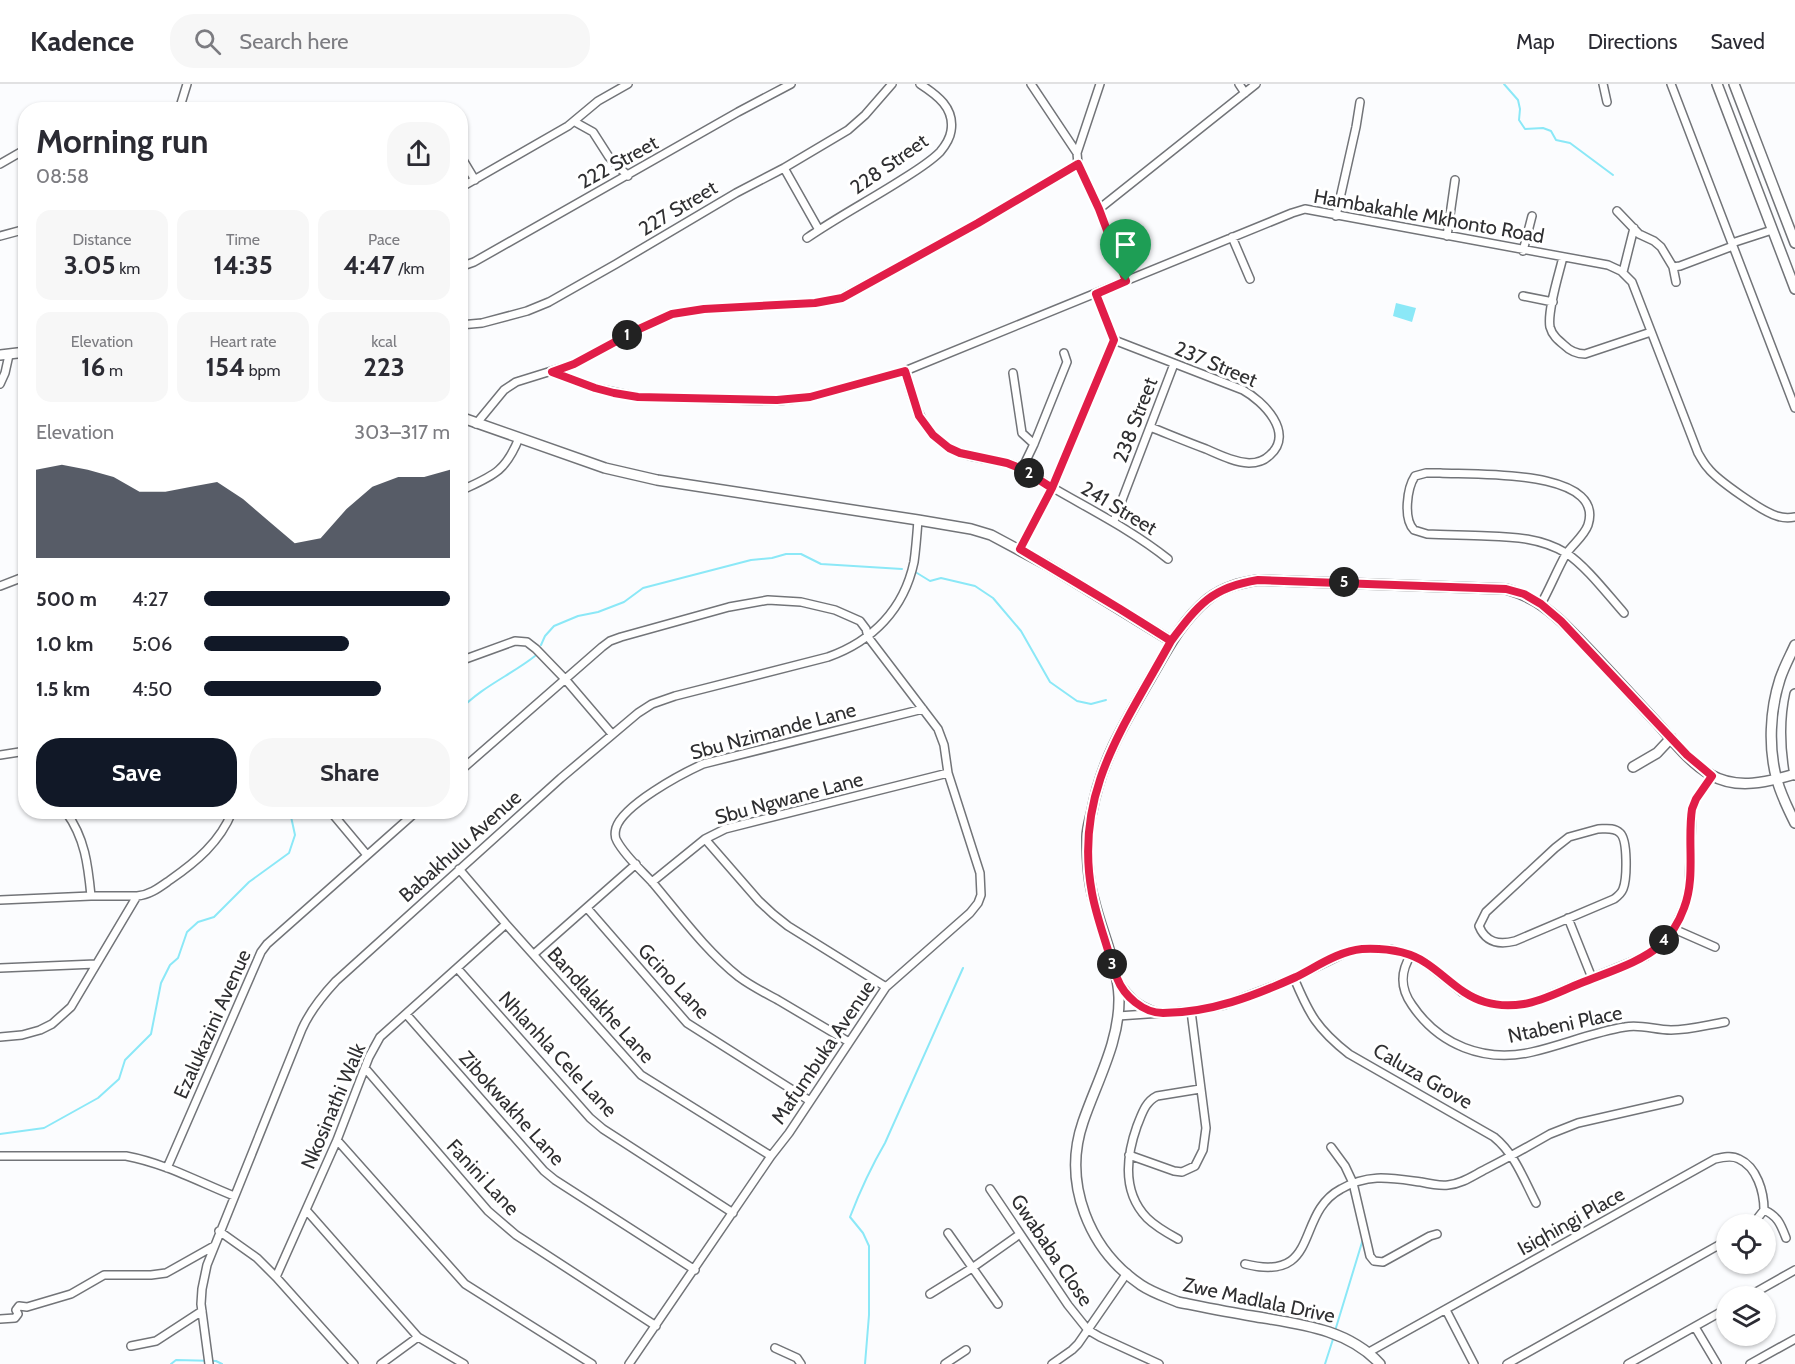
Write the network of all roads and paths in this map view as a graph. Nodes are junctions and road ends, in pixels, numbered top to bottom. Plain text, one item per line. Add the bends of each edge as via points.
1 (188, 84) edge
2 (628, 84) edge
3 (791, 84) edge
4 (892, 84) edge
5 (920, 84) edge
6 (1030, 84) edge
7 (1100, 84) edge
8 (1239, 84) edge
9 (1256, 84) edge
10 (1604, 84) edge
11 (1671, 84) edge
12 (1717, 84) edge
13 (1734, 84) edge
14 (1245, 93) junction
15 (182, 102) edge
16 (1360, 102) dead end
17 (1607, 102) dead end
18 (574, 122) junction
19 (1077, 153) junction
20 (18, 154) edge
21 (0, 164) edge
22 (1078, 164) junction
23 (468, 168) edge
24 (784, 168) junction
25 (628, 176) junction
26 (475, 180) junction
27 (1455, 180) dead end
28 (468, 184) edge
29 (1099, 209) junction
30 (1617, 211) dead end
31 (1336, 216) junction
32 (1532, 216) dead end
33 (1634, 228) junction
34 (819, 230) junction
35 (1772, 230) junction
36 (18, 231) edge
37 (1793, 233) edge
38 (0, 236) edge
39 (1447, 236) junction
40 (1232, 237) junction
41 (807, 238) dead end
42 (1795, 243) edge
43 (1732, 244) junction
44 (1523, 250) junction
45 (1563, 257) junction
46 (468, 264) edge
47 (1673, 267) junction
48 (1623, 272) junction
49 (1250, 279) dead end
50 (1126, 281) junction
51 (1676, 282) dead end
52 (1795, 289) edge
53 (1096, 294) junction
54 (1523, 296) dead end
55 (1553, 302) junction
56 (468, 324) edge
57 (1651, 332) junction
58 (1114, 340) junction
59 (1064, 353) dead end
60 (4, 355) edge
61 (1174, 364) junction
62 (905, 371) junction
63 (552, 372) junction
64 (1013, 374) dead end
65 (0, 384) edge
66 (1795, 408) edge
67 (468, 420) edge
68 (476, 424) junction
69 (1150, 427) junction
70 (519, 438) junction
71 (1034, 444) junction
72 (1022, 469) junction
73 (468, 487) edge
74 (1052, 488) junction
75 (1795, 517) edge
76 (918, 520) junction
77 (1114, 521) junction
78 (1020, 549) junction
79 (1567, 554) junction
80 (1168, 559) dead end
81 (18, 579) edge
82 (0, 586) edge
83 (1541, 604) junction
84 (1624, 613) dead end
85 (868, 637) junction
86 (1171, 641) junction
87 (1795, 645) edge
88 (468, 658) edge
89 (565, 679) junction
90 (1795, 694) edge
91 (923, 709) junction
92 (612, 734) junction
93 (1671, 738) junction
94 (18, 752) edge
95 (0, 755) edge
96 (468, 764) edge
97 (1633, 767) dead end
98 (948, 773) junction
99 (1795, 774) edge
100 (1712, 776) junction
101 (1777, 779) junction
102 (71, 819) edge
103 (228, 819) edge
104 (336, 819) edge
105 (408, 819) edge
106 (1795, 823) edge
107 (705, 839) junction
108 (367, 855) junction
109 (636, 864) junction
110 (459, 869) junction
111 (652, 882) junction
112 (91, 896) junction
113 (137, 896) junction
114 (0, 900) edge
115 (587, 908) junction
116 (1568, 918) junction
117 (506, 924) junction
118 (1674, 929) junction
119 (1715, 946) dead end
120 (534, 954) junction
121 (1411, 955) junction
122 (96, 964) junction
123 (0, 968) edge
124 (457, 968) junction
125 (1294, 978) junction
126 (1592, 978) junction
127 (1117, 980) junction
128 (886, 987) junction
129 (1191, 1011) junction
130 (1159, 1013) junction
131 (406, 1014) junction
132 (1118, 1016) junction
133 (1725, 1022) dead end
134 (0, 1036) edge
135 (849, 1042) junction
136 (365, 1068) junction
137 (1200, 1089) junction
138 (1679, 1100) dead end
139 (810, 1101) junction
140 (336, 1140) junction
141 (1331, 1148) dead end
142 (1129, 1155) junction
143 (0, 1156) edge
144 (771, 1156) junction
145 (1512, 1156) junction
146 (167, 1168) junction
147 (1353, 1183) junction
148 (990, 1189) dead end
149 (234, 1196) junction
150 (1536, 1203) dead end
151 (307, 1210) junction
152 (1764, 1210) junction
153 (733, 1214) junction
154 (1761, 1214) edge
155 (219, 1232) junction
156 (948, 1233) dead end
157 (1020, 1234) junction
158 (1437, 1234) dead end
159 (1786, 1238) dead end
160 (1178, 1239) dead end
161 (214, 1246) junction
162 (1716, 1247) edge
163 (1245, 1264) dead end
164 (972, 1268) junction
165 (694, 1270) junction
166 (1795, 1270) edge
167 (1126, 1273) junction
168 (276, 1277) junction
169 (1767, 1286) edge
170 (930, 1294) dead end
171 (998, 1304) dead end
172 (1446, 1310) junction
173 (202, 1311) junction
174 (1716, 1315) edge
175 (0, 1319) edge
176 (656, 1326) junction
177 (1695, 1327) junction
178 (1088, 1330) junction
179 (418, 1337) junction
180 (1795, 1339) edge
181 (131, 1346) dead end
182 (775, 1348) dead end
183 (966, 1350) dead end
184 (1369, 1352) junction
185 (209, 1364) edge
186 (354, 1364) edge
187 (381, 1364) edge
188 (464, 1364) edge
189 (592, 1364) edge
190 (629, 1364) edge
191 (801, 1364) edge
192 (945, 1364) edge
193 (1052, 1364) edge
194 (1159, 1364) edge
195 (1380, 1364) edge
196 (1474, 1364) edge
197 (1507, 1364) edge
198 (1628, 1364) edge
199 (1717, 1364) edge
200 (1750, 1364) edge

1 - 15 street
2 - 18 street via 597,101
3 - 25 street, 222 Street
4 - 24 street, 227 Street via 848,130
5 - 34 street, 228 Street via 949,111 951,132 944,146 920,168
6 - 19 street
7 - 19 street
8 - 14 street
9 - 14 street
10 - 17 street
11 - 43 street
12 - 35 street
13 - 37 street
14 - 29 street
16 - 31 street
18 - 25 street via 593,132 609,157
18 - 26 street
19 - 22 street
20 - 21 street
22 - 29 street
22 - 63 street via 842,298 672,314
23 - 26 street
24 - 34 street
24 - 56 street, 227 Street via 549,302
25 - 46 street, 222 Street
26 - 28 street
27 - 39 street
29 - 50 street
30 - 33 street
31 - 39 street, Hambakahle Mkhonto Road
31 - 40 street, Hambakahle Mkhonto Road via 1305,209
32 - 44 street
33 - 47 street via 1661,247
33 - 48 street
34 - 41 street, 228 Street
35 - 43 street
35 - 52 street
36 - 38 street
37 - 42 street
39 - 44 street, Hambakahle Mkhonto Road
40 - 49 street
40 - 50 street, Hambakahle Mkhonto Road
43 - 47 street
43 - 66 street
44 - 45 street, Hambakahle Mkhonto Road
45 - 48 street, Hambakahle Mkhonto Road via 1608,265
45 - 55 street
47 - 51 street
48 - 57 street via 1632,282
50 - 53 street, Hambakahle Mkhonto Road
53 - 58 street
53 - 62 street, Hambakahle Mkhonto Road
54 - 55 street
55 - 57 street via 1550,328 1554,336 1579,354
57 - 75 street via 1707,467 1766,512
58 - 61 street, 237 Street
58 - 74 street
59 - 71 street via 1067,362
60 - 65 street via 5,373
61 - 69 street, 238 Street
61 - 69 street, 237 Street via 1259,400 1278,429 1277,448 1259,462 1250,463
62 - 63 street, Hambakahle Mkhonto Road via 810,397 777,400 638,397 595,388
62 - 72 street, 241 Street via 919,416 933,435 960,453
63 - 68 street via 516,382 504,390
64 - 71 street via 1022,434
67 - 68 street
68 - 70 street
69 - 77 street, 238 Street
70 - 73 street via 501,469
70 - 76 street via 622,473
71 - 72 street
72 - 74 street, 241 Street
74 - 77 street, 241 Street
74 - 78 street
76 - 78 street via 971,529
76 - 85 street, Babakhulu Avenue via 914,561 902,597
77 - 80 street, 241 Street
78 - 86 street
79 - 79 street via 1589,521 1588,504 1575,491 1536,478 1440,473 1415,476 1409,486 1408,521 1419,533 1532,539
79 - 83 street
79 - 84 street
81 - 82 street
83 - 86 street, Zwe Madlala Drive via 1506,589 1258,580 1224,588 1209,597
83 - 93 street, Zwe Madlala Drive
85 - 89 street via 860,621 835,610 801,602 760,601 610,641
85 - 91 street, Mafumbuka Avenue
85 - 92 street, Babakhulu Avenue via 828,657 663,700 638,713
86 - 127 street, Zwe Madlala Drive via 1107,758 1087,834 1092,893
87 - 101 street via 1781,677 1772,721
88 - 89 street via 521,641 531,645
89 - 92 street
89 - 96 street
90 - 99 street via 1790,723
91 - 98 street, Mafumbuka Avenue via 942,737
91 - 109 street, Sbu Nzimande Lane via 703,764 677,777 629,812 615,830 617,841
92 - 110 street, Babakhulu Avenue
93 - 97 street via 1657,753
93 - 100 street, Zwe Madlala Drive
94 - 95 street
98 - 107 street, Sbu Ngwane Lane via 724,829
98 - 128 street, Mafumbuka Avenue via 980,873 981,895 970,913
99 - 101 street, Zwe Madlala Drive
100 - 101 street, Zwe Madlala Drive via 1750,784
100 - 118 street via 1692,809 1689,890
101 - 106 street
102 - 112 street via 88,864
103 - 113 street via 198,859 157,889
104 - 108 street
105 - 108 street, Ezalukazini Avenue
107 - 111 street, Sbu Ngwane Lane
107 - 128 street via 773,914
108 - 146 street, Ezalukazini Avenue via 261,952
109 - 111 street
109 - 115 street
110 - 117 street, Bandlalakhe Lane
110 - 149 street, Babakhulu Avenue via 336,981 315,1006
111 - 135 street via 702,942 740,977
112 - 113 street
112 - 114 street
113 - 122 street
115 - 120 street
115 - 139 street, Gcino Lane via 687,1023
116 - 116 street via 1504,944 1488,938 1479,926 1486,912 1569,837 1598,829 1618,831 1625,843 1625,881 1620,895
116 - 126 street
117 - 120 street, Bandlalakhe Lane
117 - 124 street, Nkosinathi Walk
118 - 119 street
118 - 126 street via 1646,956
120 - 144 street, Bandlalakhe Lane via 641,1075
121 - 125 street via 1390,949 1349,951
121 - 126 street via 1462,992 1505,1006 1526,1004
121 - 133 street, Ntabeni Place via 1405,964 1402,986 1417,1013 1438,1034 1486,1054 1531,1053 1629,1026 1683,1030
122 - 123 street
122 - 134 street via 71,1007 52,1024 22,1035
124 - 131 street, Nkosinathi Walk
124 - 153 street, Nhlanhla Cele Lane via 590,1118
125 - 129 street via 1224,1005
125 - 145 street, Caluza Grove via 1308,1010 1331,1040 1486,1131
127 - 130 street via 1136,1003
127 - 132 street, Zwe Madlala Drive
128 - 135 street, Mafumbuka Avenue
129 - 130 street
129 - 137 street
130 - 132 street
131 - 136 street, Nkosinathi Walk via 380,1037
131 - 165 street, Zibokwakhe Lane via 544,1171
132 - 167 street, Zwe Madlala Drive via 1111,1049 1082,1124 1077,1169 1078,1192 1096,1240
135 - 139 street, Mafumbuka Avenue
136 - 140 street, Nkosinathi Walk
136 - 176 street, Fanini Lane via 501,1222
137 - 142 street via 1152,1099 1140,1118
137 - 142 street via 1206,1128 1203,1150 1195,1166 1174,1171
138 - 145 street via 1578,1123
139 - 144 street, Mafumbuka Avenue
140 - 151 street, Nkosinathi Walk
140 - 189 street via 465,1284
141 - 147 street
142 - 160 street via 1127,1171 1138,1206 1156,1226
143 - 146 street via 126,1156
144 - 153 street, Mafumbuka Avenue
145 - 147 street via 1448,1185 1376,1177
145 - 150 street, Caluza Grove
146 - 149 street
147 - 158 street via 1374,1261 1383,1262
147 - 163 street via 1335,1192 1323,1205 1292,1261 1270,1269
148 - 157 street, Gwababa Close
149 - 155 street, Babakhulu Avenue
151 - 168 street, Nkosinathi Walk
151 - 179 street
152 - 154 street
152 - 159 street via 1777,1218
152 - 172 street, Isiqhingi Place via 1763,1194 1749,1166 1738,1158 1715,1159
153 - 165 street, Mafumbuka Avenue
155 - 161 street, Babakhulu Avenue
155 - 168 street via 250,1252
156 - 164 street
157 - 164 street
157 - 178 street, Gwababa Close
161 - 173 street, Babakhulu Avenue via 202,1289
161 - 175 street via 166,1273 104,1275 71,1294 19,1306 15,1318
162 - 197 street
164 - 170 street
164 - 171 street
165 - 176 street, Mafumbuka Avenue
166 - 169 street
167 - 178 street
167 - 184 street, Zwe Madlala Drive via 1178,1302 1315,1327
168 - 186 street
172 - 184 street, Isiqhingi Place
172 - 196 street
173 - 181 street via 156,1341
173 - 185 street, Babakhulu Avenue
174 - 177 street
176 - 190 street, Mafumbuka Avenue
177 - 198 street
177 - 199 street
178 - 193 street via 1072,1350
178 - 194 street
179 - 187 street
179 - 188 street
180 - 200 street
182 - 191 street via 797,1358
183 - 192 street
184 - 195 street, Zwe Madlala Drive

